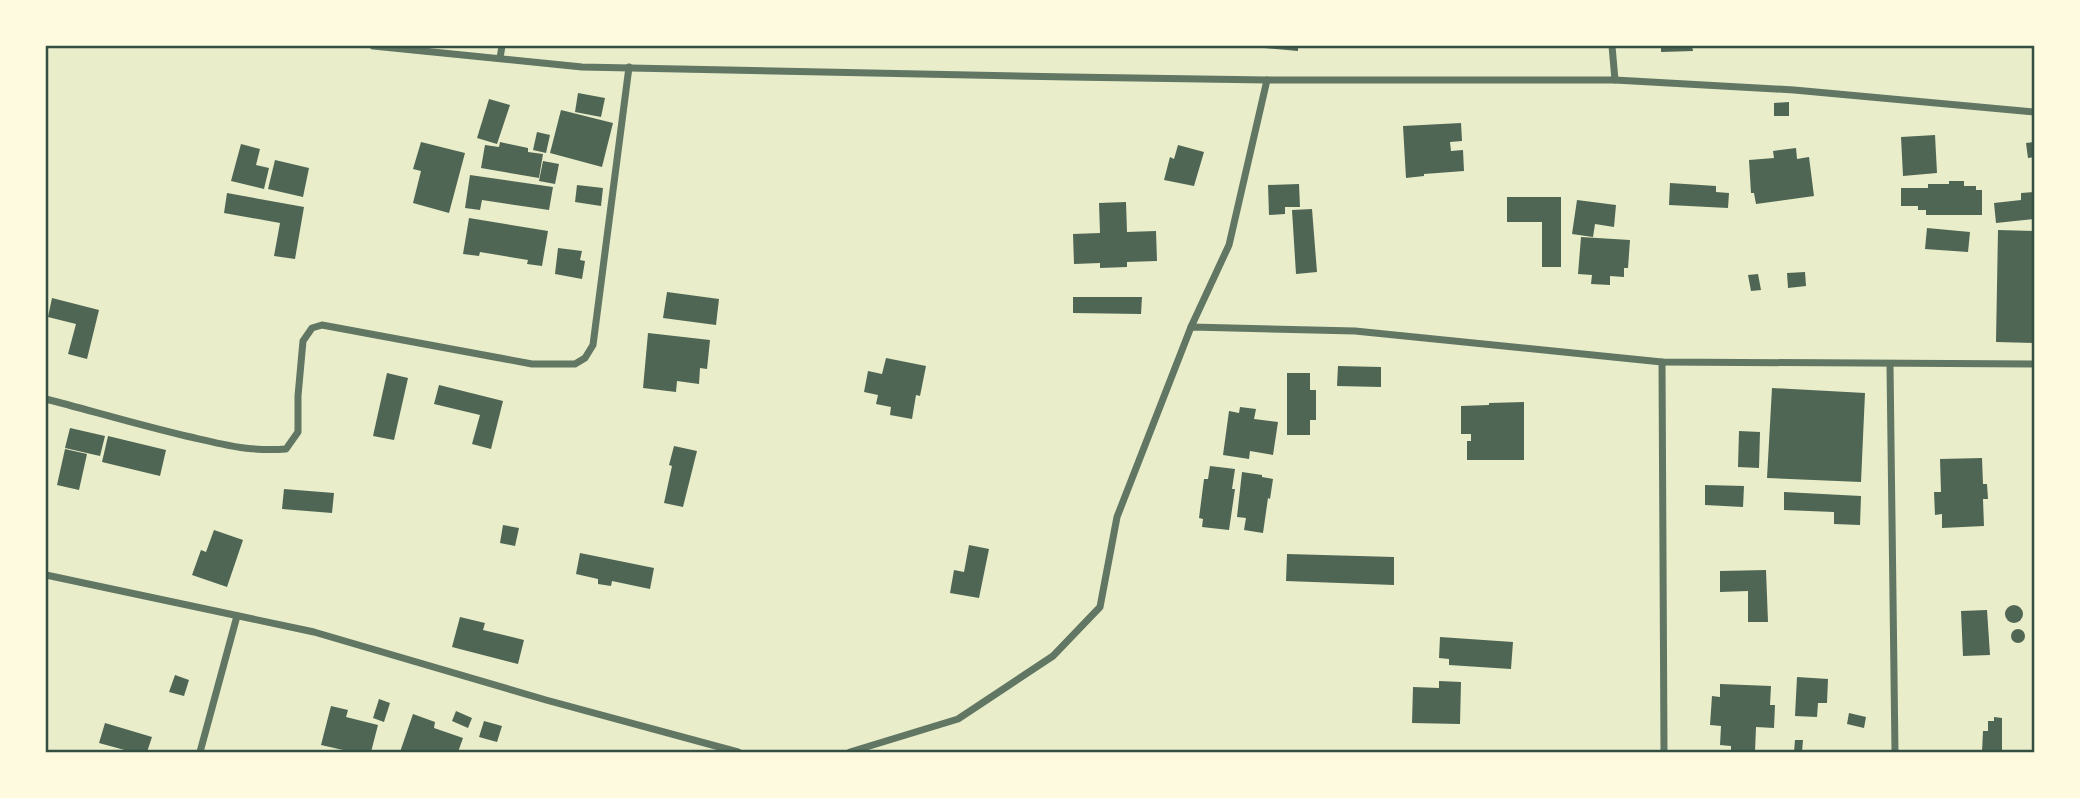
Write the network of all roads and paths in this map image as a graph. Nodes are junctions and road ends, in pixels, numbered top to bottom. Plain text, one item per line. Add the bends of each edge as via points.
1 (373, 46) edge
2 (502, 46) edge
3 (1612, 46) edge
4 (500, 58) junction
5 (629, 67) junction
6 (1267, 80) junction
7 (1615, 80) junction
8 (2035, 112) edge
9 (1191, 327) junction
10 (1662, 362) junction
11 (1891, 365) junction
12 (2035, 365) edge
13 (46, 399) edge
14 (46, 575) edge
15 (237, 616) junction
16 (200, 752) edge
17 (739, 752) edge
18 (850, 752) edge
19 (1664, 752) edge
20 (1895, 752) edge

1 - 4 street
2 - 4 street
3 - 7 street
4 - 5 street
5 - 6 street
5 - 13 street via 593,345 575,364 532,364 322,325 312,328 303,341 298,432 286,449 261,451
6 - 7 street
6 - 9 street via 1229,245
7 - 8 street via 1794,90
9 - 10 street via 1355,331
9 - 18 street via 1117,517 1100,607 1053,656 958,719
10 - 11 street
10 - 19 street
11 - 12 street
11 - 20 street
14 - 15 street
15 - 16 street
15 - 17 street via 314,632

